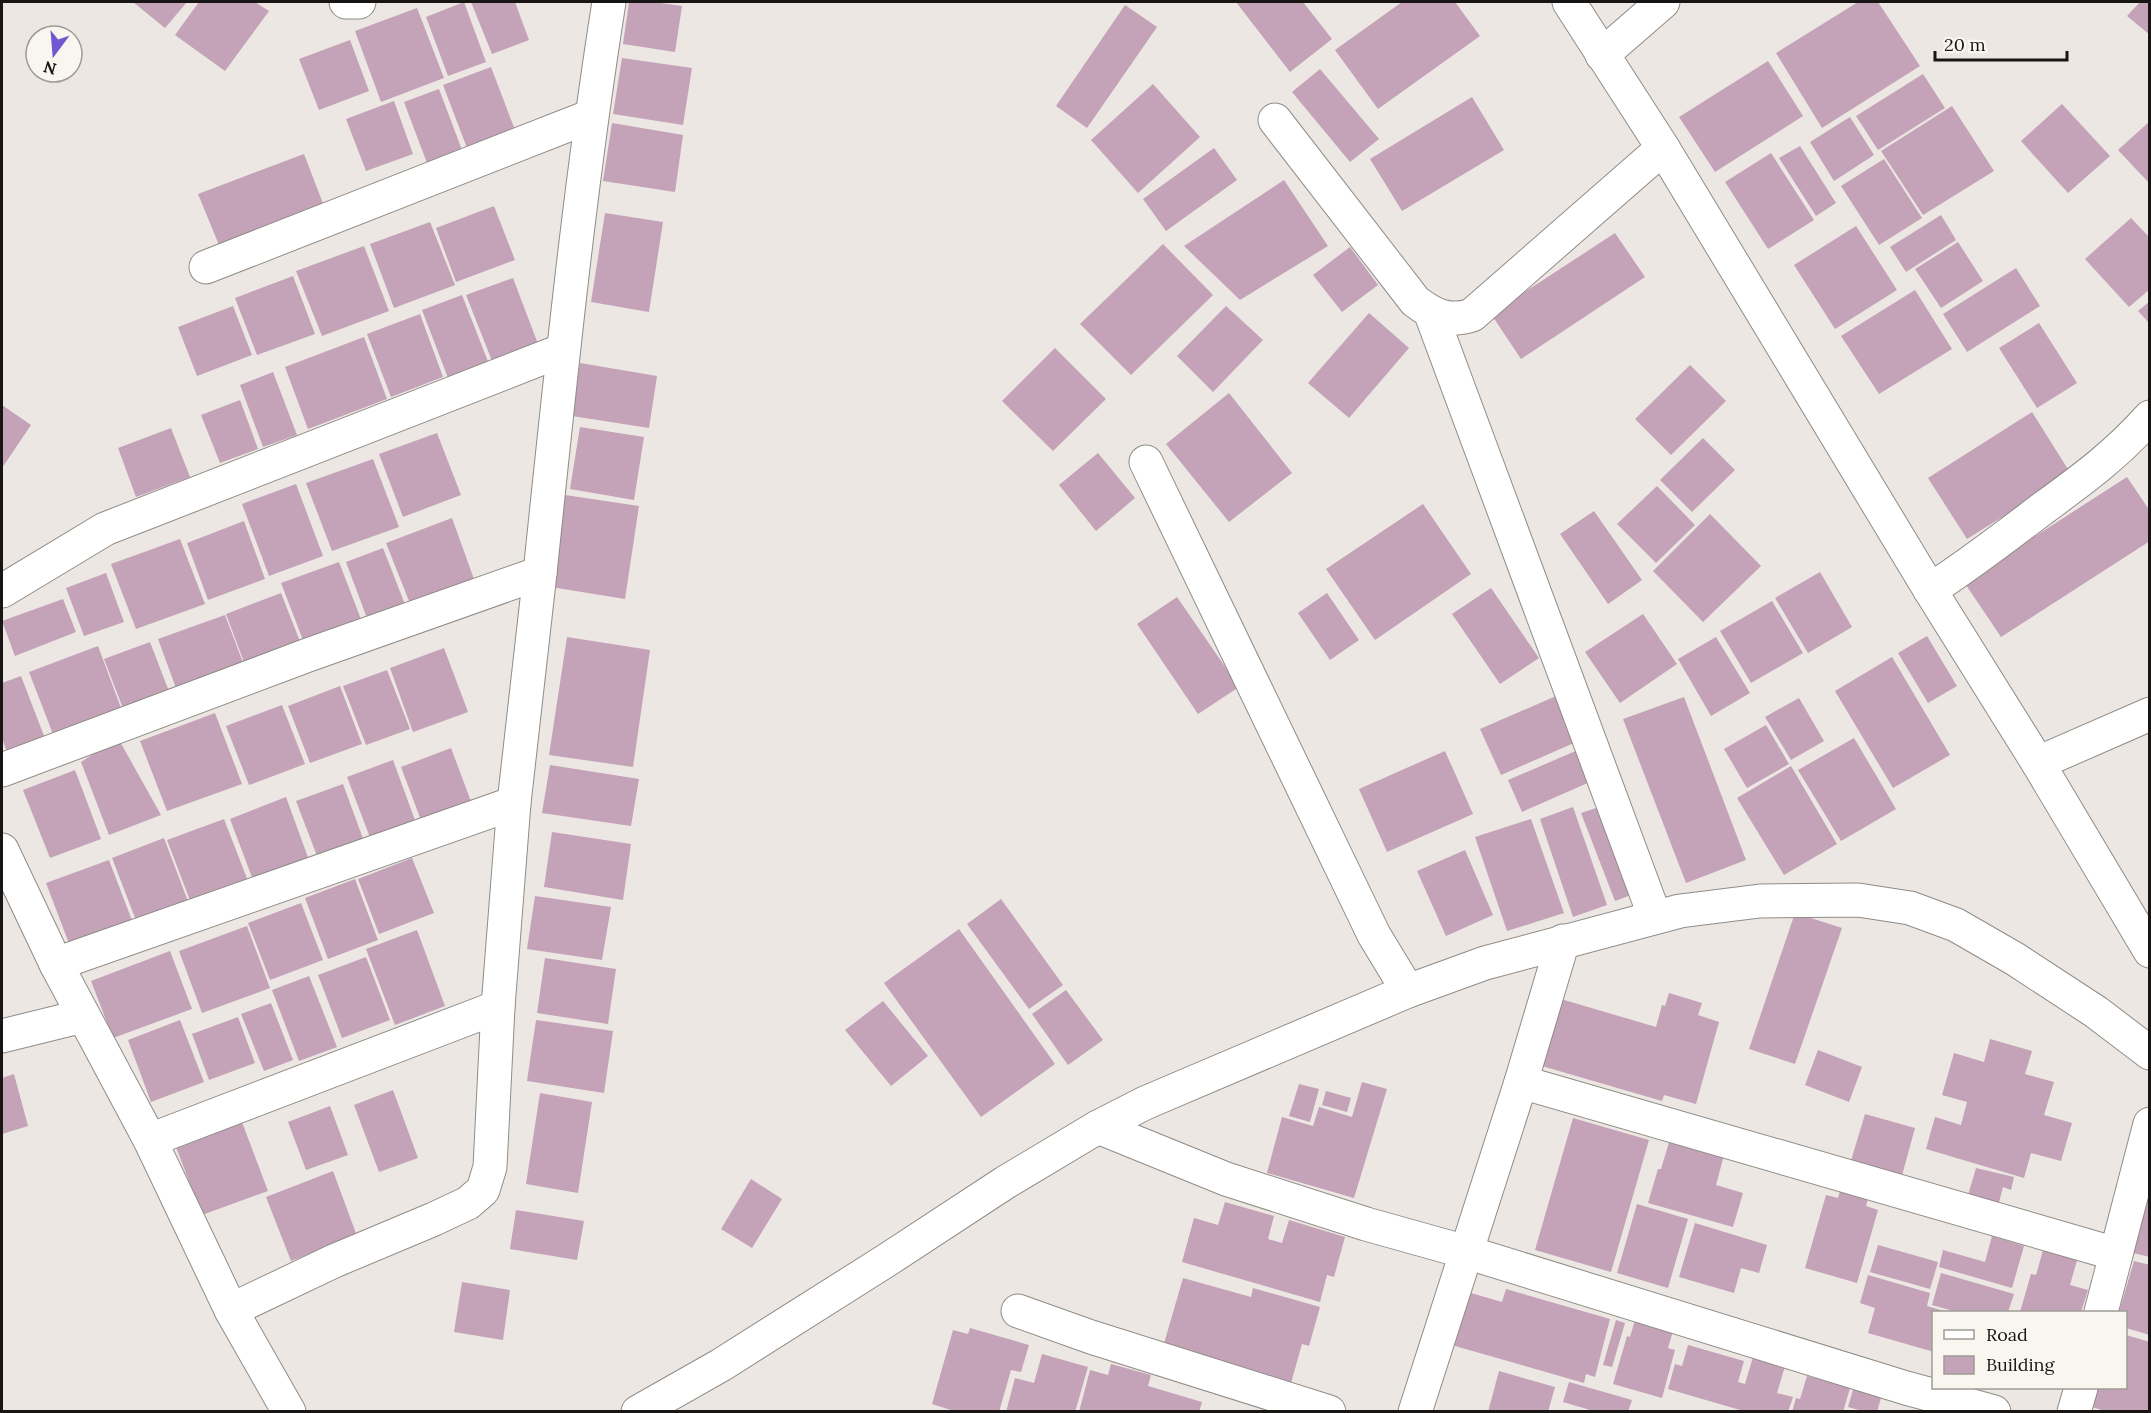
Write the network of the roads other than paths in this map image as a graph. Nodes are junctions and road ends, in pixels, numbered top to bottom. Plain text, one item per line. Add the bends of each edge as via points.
1 (346, 2) edge
2 (359, 2) edge
3 (609, 2) edge
4 (1569, 2) edge
5 (1663, 2) edge
6 (1602, 54) junction
7 (591, 117) junction
8 (1275, 120) dead end
9 (1663, 148) junction
10 (206, 267) dead end
11 (1431, 314) junction
12 (563, 350) junction
13 (2150, 417) edge
14 (1146, 462) dead end
15 (540, 573) junction
16 (2, 591) edge
17 (1930, 591) junction
18 (2150, 714) edge
19 (2038, 763) junction
20 (2, 770) edge
21 (514, 803) junction
22 (2, 850) edge
23 (1655, 917) junction
24 (1563, 941) junction
25 (2150, 951) edge
26 (56, 964) junction
27 (1407, 991) junction
28 (498, 1007) junction
29 (83, 1016) junction
30 (2, 1036) edge
31 (2150, 1053) edge
32 (1521, 1082) junction
33 (2150, 1124) edge
34 (1098, 1127) junction
35 (150, 1140) junction
36 (1466, 1252) junction
37 (2116, 1254) junction
38 (231, 1310) junction
39 (1018, 1311) dead end
40 (2101, 1311) edge
41 (2081, 1389) edge
42 (1905, 1400) edge
43 (290, 1412) edge
44 (638, 1412) edge
45 (1329, 1412) edge
46 (1415, 1412) edge
47 (1994, 1412) edge
48 (2074, 1412) edge

1 - 2 street
3 - 7 street
4 - 6 street
5 - 6 street
6 - 9 street
7 - 10 street
7 - 12 street
8 - 11 street via 1415,301
9 - 11 street via 1472,315 1452,319
9 - 17 street
11 - 23 street
12 - 15 street
12 - 16 street via 105,529
13 - 17 street via 2093,472
14 - 27 street via 1374,935
15 - 20 street
15 - 21 street
17 - 19 street
18 - 19 street
19 - 25 street
21 - 26 street
21 - 28 street
22 - 26 street
23 - 24 street
23 - 31 street via 1680,910 1760,901 1857,900 1910,908 1956,925 2015,959
24 - 27 street
24 - 32 street
26 - 29 street
27 - 34 street via 1213,1073
28 - 35 street
28 - 38 street via 490,1167 483,1190 468,1203 443,1215
29 - 30 street
29 - 35 street
32 - 36 street
32 - 37 street
33 - 37 street
34 - 36 street via 1226,1179
34 - 44 street via 721,1365
35 - 38 street
36 - 42 street
36 - 46 street
37 - 40 street
38 - 43 street
39 - 45 street
41 - 48 street
42 - 47 street

